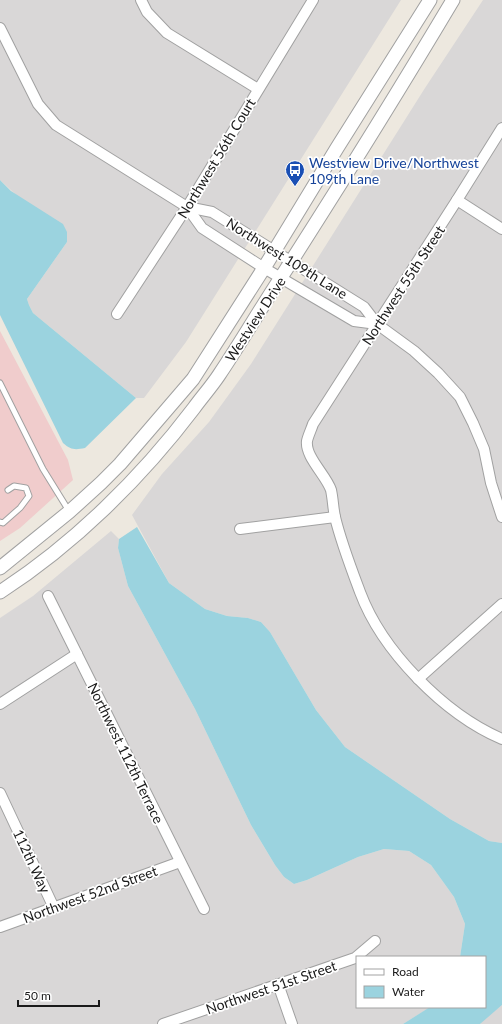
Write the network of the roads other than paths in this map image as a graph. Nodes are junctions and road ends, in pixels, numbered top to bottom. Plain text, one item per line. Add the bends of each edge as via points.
1 (140, 0) edge
2 (313, 0) edge
3 (430, 0) edge
4 (453, 0) edge
5 (0, 28) edge
6 (258, 89) junction
7 (502, 128) edge
8 (457, 200) junction
9 (187, 207) junction
10 (502, 229) edge
11 (274, 251) junction
12 (292, 262) junction
13 (264, 268) junction
14 (281, 278) junction
15 (117, 314) dead end
16 (378, 324) junction
17 (0, 383) edge
18 (8, 490) dead end
19 (69, 512) junction
20 (335, 517) junction
21 (502, 517) edge
22 (0, 522) edge
23 (240, 529) dead end
24 (0, 568) edge
25 (0, 592) edge
26 (48, 596) dead end
27 (502, 604) edge
28 (77, 654) junction
29 (418, 679) junction
30 (0, 704) edge
31 (502, 739) edge
32 (0, 793) edge
33 (180, 862) junction
34 (54, 908) junction
35 (204, 909) dead end
36 (0, 927) edge
37 (375, 941) dead end
38 (357, 956) edge
39 (356, 957) edge
40 (278, 984) junction
41 (163, 1024) edge
42 (292, 1024) edge

1 - 6 street via 147,12 167,33
2 - 6 street, Northwest 56th Court
3 - 11 street, Westview Drive
4 - 12 street, Westview Drive
5 - 9 street, Northwest 109th Lane via 38,104 56,125
6 - 9 street, Northwest 56th Court
7 - 8 street, Northwest 55th Street
8 - 10 street
8 - 16 street, Northwest 55th Street
9 - 11 street, Northwest 109th Lane via 212,212
9 - 13 street, Northwest 109th Lane via 202,228
9 - 15 street, Northwest 56th Court
11 - 12 street, Northwest 109th Lane
11 - 13 street, Westview Drive
12 - 14 street, Westview Drive
12 - 16 street, Northwest 109th Lane via 364,306
13 - 14 street, Northwest 109th Lane
13 - 19 street, Westview Drive via 193,379 120,464
14 - 16 street, Northwest 109th Lane via 354,321
14 - 25 street, Westview Drive via 218,376 178,430 121,492 88,523 47,558
16 - 20 street, Northwest 55th Street via 313,424 307,442 310,456 330,489
16 - 21 street, Northwest 109th Lane via 414,351 460,397 484,449 491,484
17 - 19 lane via 43,469
18 - 22 lane via 14,486 26,488 29,496 20,508 3,523
19 - 24 street, Westview Drive
20 - 23 street
20 - 29 street via 360,594 381,634
26 - 28 street, Northwest 112th Terrace
27 - 29 street
28 - 30 street
28 - 33 street, Northwest 112th Terrace
29 - 31 street via 450,708 483,731
32 - 34 street, 112th Way
33 - 34 street, Northwest 52nd Street
33 - 35 street, Northwest 112th Terrace
34 - 36 street, Northwest 52nd Street
37 - 38 street, Northwest 51st Street
39 - 40 street, Northwest 51st Street
40 - 41 street, Northwest 51st Street
40 - 42 street

